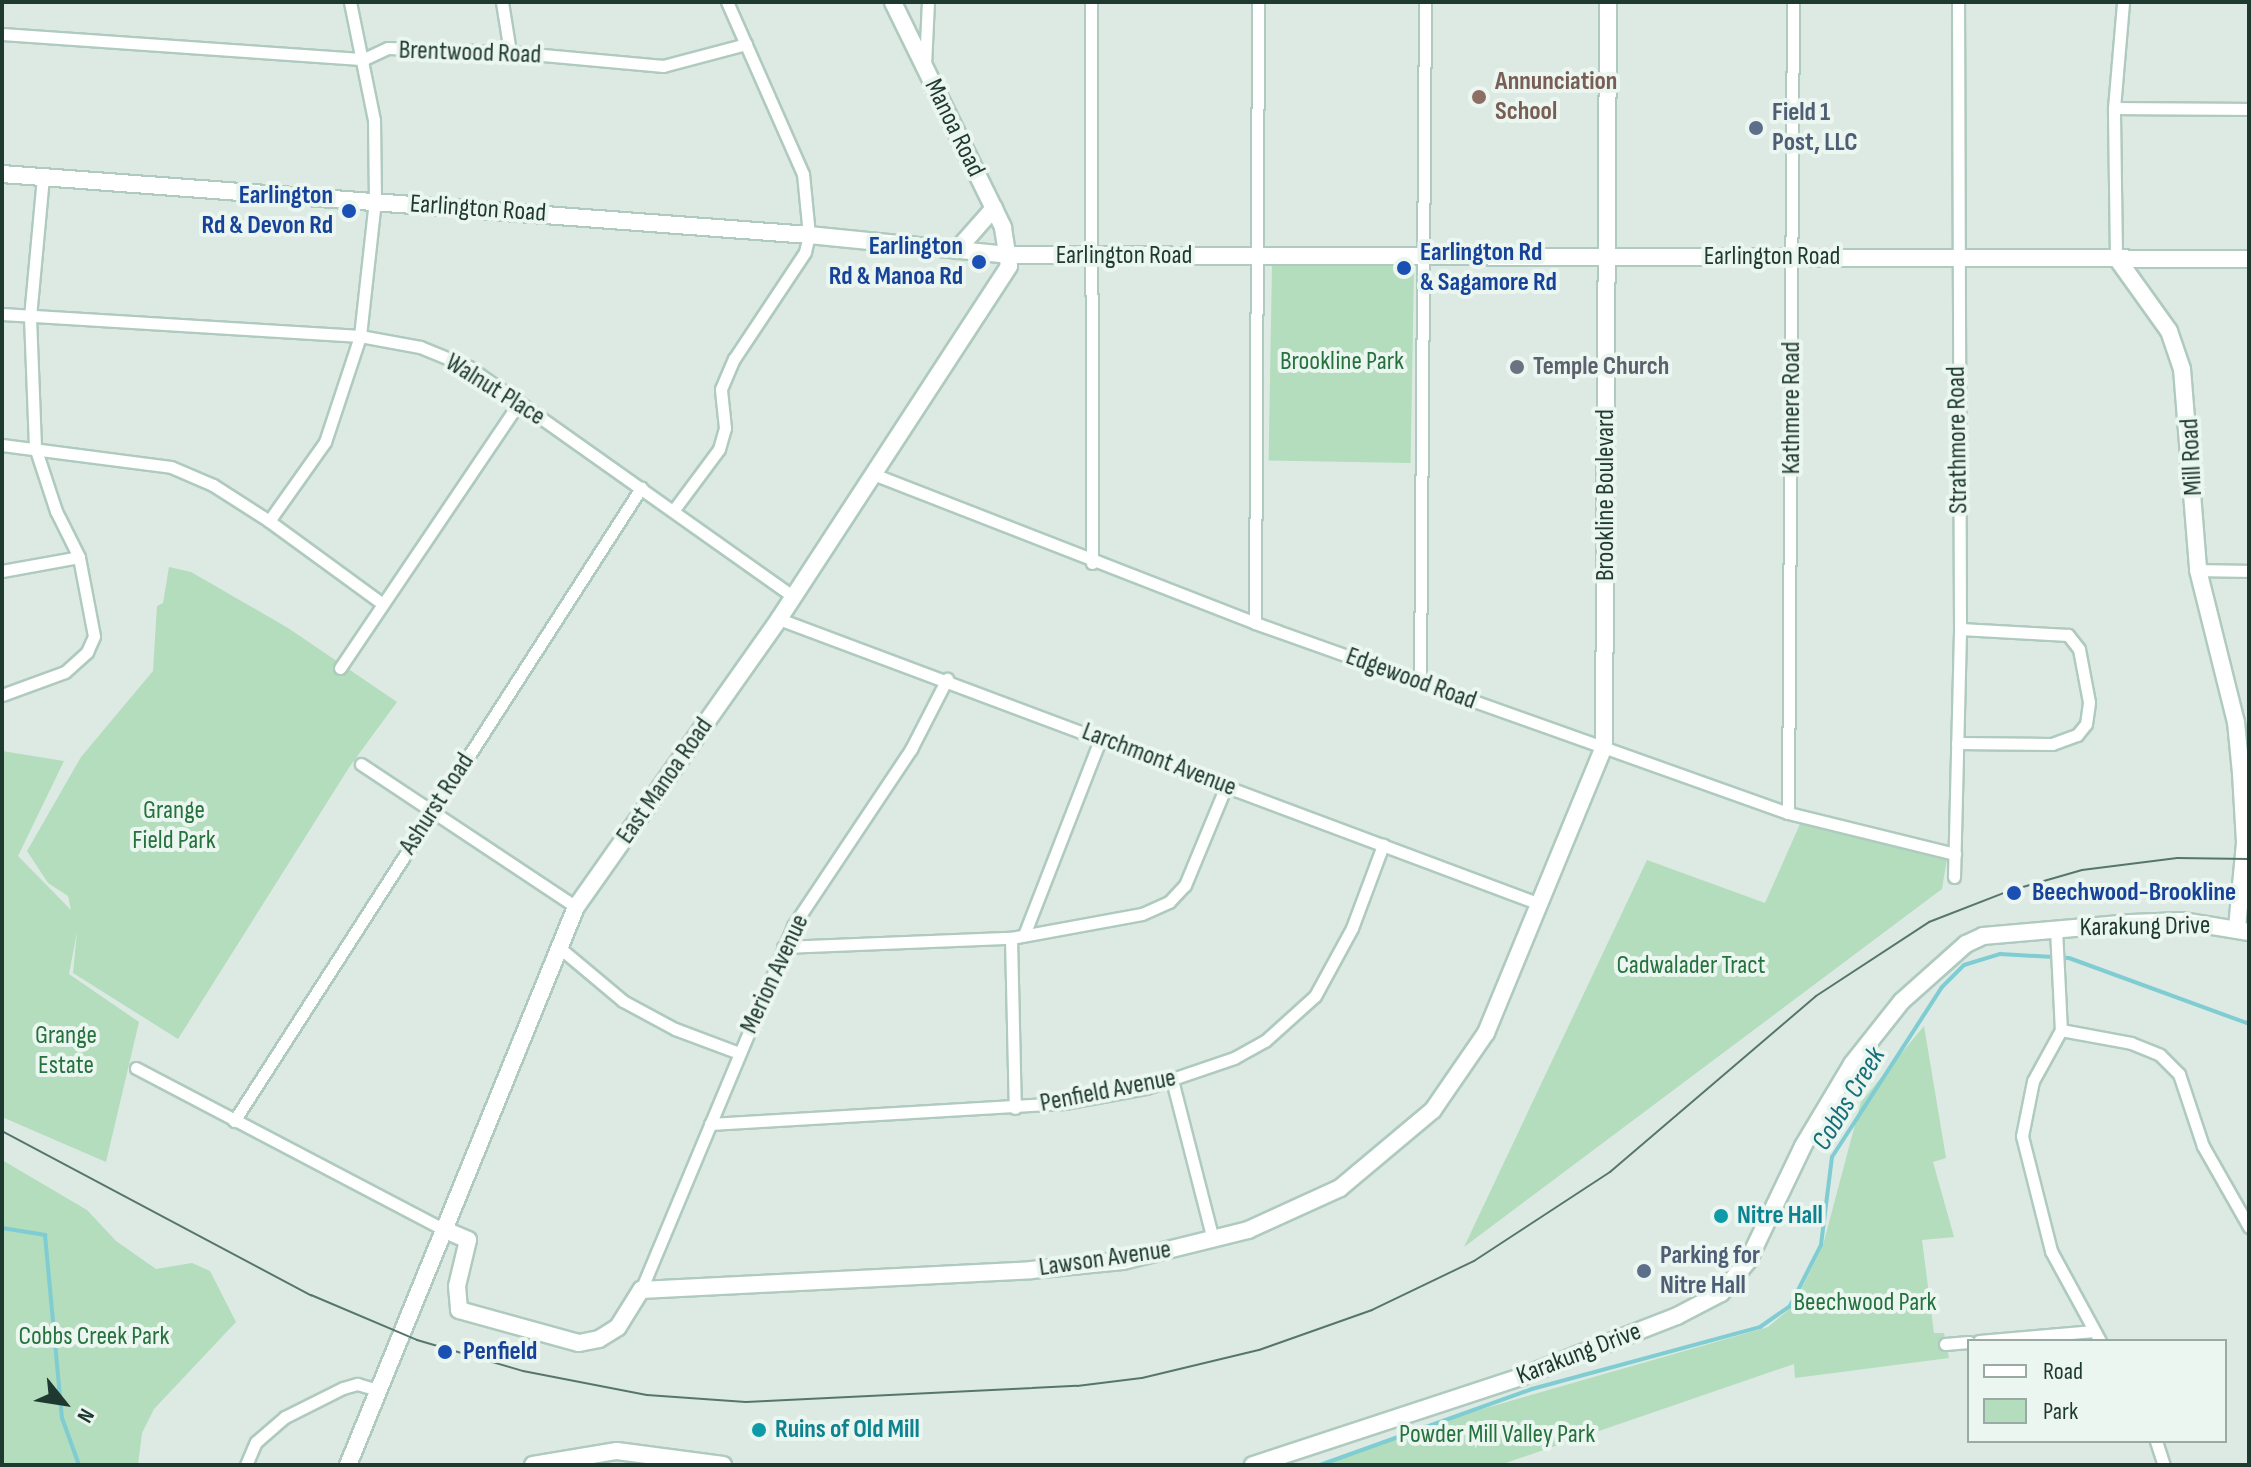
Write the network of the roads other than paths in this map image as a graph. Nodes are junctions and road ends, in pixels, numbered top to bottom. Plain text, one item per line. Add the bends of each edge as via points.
1 (350, 2) edge
2 (502, 2) edge
3 (727, 2) edge
4 (893, 2) edge
5 (928, 2) edge
6 (1091, 2) edge
7 (1258, 2) edge
8 (1425, 2) edge
9 (1608, 2) edge
10 (1793, 2) edge
11 (1958, 2) edge
12 (2123, 2) edge
13 (2, 34) edge
14 (746, 44) junction
15 (510, 52) junction
16 (364, 59) junction
17 (925, 68) junction
18 (2114, 108) junction
19 (2249, 109) edge
20 (2, 174) edge
21 (43, 177) junction
22 (375, 201) junction
23 (994, 208) junction
24 (809, 235) junction
25 (957, 250) junction
26 (1010, 255) junction
27 (1092, 256) junction
28 (1260, 256) junction
29 (1423, 256) junction
30 (1608, 257) junction
31 (1792, 257) junction
32 (1955, 257) junction
33 (2116, 257) junction
34 (2249, 259) edge
35 (2, 314) edge
36 (30, 317) junction
37 (360, 336) junction
38 (519, 403) junction
39 (2, 445) edge
40 (35, 447) junction
41 (876, 475) junction
42 (641, 488) junction
43 (673, 511) junction
44 (269, 521) junction
45 (79, 557) junction
46 (1092, 563) junction
47 (2198, 570) junction
48 (2, 571) edge
49 (2249, 571) edge
50 (794, 597) junction
51 (383, 604) junction
52 (779, 619) junction
53 (1255, 623) junction
54 (1960, 629) junction
55 (340, 668) dead end
56 (947, 679) junction
57 (1420, 682) junction
58 (2, 695) edge
59 (1101, 737) junction
60 (1957, 743) junction
61 (1604, 747) junction
62 (361, 764) dead end
63 (1226, 786) junction
64 (432, 811) junction
65 (1788, 813) junction
66 (1383, 845) junction
67 (1955, 854) junction
68 (1954, 877) dead end
69 (1537, 903) junction
70 (576, 907) junction
71 (2243, 930) edge
72 (1024, 935) junction
73 (2056, 936) junction
74 (1011, 938) junction
75 (783, 947) junction
76 (561, 949) junction
77 (2061, 1030) junction
78 (739, 1053) junction
79 (136, 1068) dead end
80 (1172, 1080) junction
81 (1015, 1108) junction
82 (234, 1121) junction
83 (710, 1124) junction
84 (2249, 1227) edge
85 (445, 1230) junction
86 (1213, 1240) junction
87 (641, 1290) junction
88 (2097, 1336) edge
89 (2026, 1339) edge
90 (1967, 1342) edge
91 (1945, 1344) dead end
92 (378, 1390) junction
93 (2157, 1443) edge
94 (246, 1465) edge
95 (348, 1465) edge
96 (533, 1465) edge
97 (723, 1465) edge
98 (1253, 1465) edge
99 (2164, 1465) edge

1 - 16 street
2 - 15 street
3 - 14 street
4 - 17 street, Manoa Road
5 - 17 street
6 - 27 street
7 - 28 street
8 - 29 street
9 - 30 street, Brookline Boulevard
10 - 31 street, Kathmere Road
11 - 32 street, Strathmore Road
12 - 18 street
13 - 16 street, Brentwood Road
14 - 15 street, Brentwood Road via 663,66
14 - 24 street via 803,174
15 - 16 street, Brentwood Road via 388,48
16 - 22 street via 374,120
17 - 23 street, Manoa Road
18 - 19 street
18 - 33 street
20 - 21 street, Earlington Road
21 - 22 street, Earlington Road
21 - 36 street
22 - 24 street, Earlington Road
22 - 37 street
23 - 25 street
23 - 26 street, Manoa Road
24 - 25 street, Earlington Road
24 - 43 street via 805,252 729,369 721,389 725,428 719,449
25 - 26 street, Earlington Road
26 - 27 street, Earlington Road
26 - 41 street, East Manoa Road via 1005,277
27 - 28 street, Earlington Road
27 - 46 street
28 - 29 street, Earlington Road
28 - 53 street
29 - 30 street, Earlington Road
29 - 57 street
30 - 31 street, Earlington Road
30 - 61 street, Brookline Boulevard
31 - 32 street, Earlington Road
31 - 65 street, Kathmere Road
32 - 33 street, Earlington Road
32 - 54 street, Strathmore Road
33 - 34 street, Earlington Road
33 - 47 street, Mill Road via 2169,331 2182,369
35 - 36 street, Walnut Place
36 - 37 street, Walnut Place
36 - 40 street
37 - 38 street, Walnut Place via 420,347 457,362
37 - 44 street via 325,442
38 - 42 street, Walnut Place
38 - 51 street
39 - 40 street
40 - 44 street via 171,467 213,485
40 - 45 street via 56,511
41 - 46 street, Edgewood Road
41 - 50 street, East Manoa Road
42 - 43 street, Walnut Place
42 - 64 street, Ashurst Road
43 - 50 street, Walnut Place
44 - 51 street
45 - 48 street
45 - 58 street via 94,636 87,652 65,672
46 - 53 street, Edgewood Road
47 - 49 street
47 - 71 street, Mill Road via 2236,722 2245,843
50 - 52 street, East Manoa Road
51 - 55 street
52 - 56 street, Larchmont Avenue
52 - 70 street, East Manoa Road
53 - 57 street, Edgewood Road
54 - 60 street, Strathmore Road
54 - 60 street via 2068,635 2079,649 2089,702 2086,724 2077,735 2052,744
56 - 59 street, Larchmont Avenue
56 - 75 street, Merion Avenue via 911,749
57 - 61 street, Edgewood Road
59 - 63 street, Larchmont Avenue
59 - 72 street
60 - 67 street, Strathmore Road
61 - 65 street, Edgewood Road
61 - 69 street, Lawson Avenue via 1576,826
62 - 64 street
63 - 66 street, Larchmont Avenue
63 - 72 street via 1185,885 1169,902 1112,922
64 - 70 street
64 - 82 street, Ashurst Road
65 - 67 street, Edgewood Road
66 - 69 street, Larchmont Avenue
66 - 80 street, Penfield Avenue via 1352,928 1315,996 1265,1041
67 - 68 street, Strathmore Road
69 - 86 street, Lawson Avenue via 1486,1033 1433,1110 1340,1188 1295,1212
70 - 76 street, East Manoa Road
71 - 73 street, Karakung Drive via 2182,921
72 - 74 street
73 - 77 street
73 - 98 street, Karakung Drive via 1983,936 1942,960 1902,1001 1852,1064 1803,1146 1748,1261 1721,1293 1677,1316 1518,1378
74 - 75 street
74 - 81 street
75 - 78 street, Merion Avenue
76 - 78 street via 623,1001 675,1029
76 - 85 street, East Manoa Road
77 - 84 street via 2131,1043 2160,1055 2179,1074 2203,1146
77 - 88 street via 2033,1081 2022,1136 2051,1251
78 - 83 street, Merion Avenue
79 - 82 street
80 - 81 street, Penfield Avenue
80 - 86 street
81 - 83 street, Penfield Avenue
82 - 85 street
83 - 87 street, Merion Avenue
85 - 87 street via 468,1240 457,1286 459,1310 466,1313 579,1343 618,1327
85 - 92 street, East Manoa Road
86 - 87 street, Lawson Avenue via 1123,1261 1031,1270
88 - 89 street
90 - 91 street
92 - 94 street via 357,1384 343,1388 285,1417 256,1442
92 - 95 street
93 - 99 street
96 - 97 street via 617,1451

